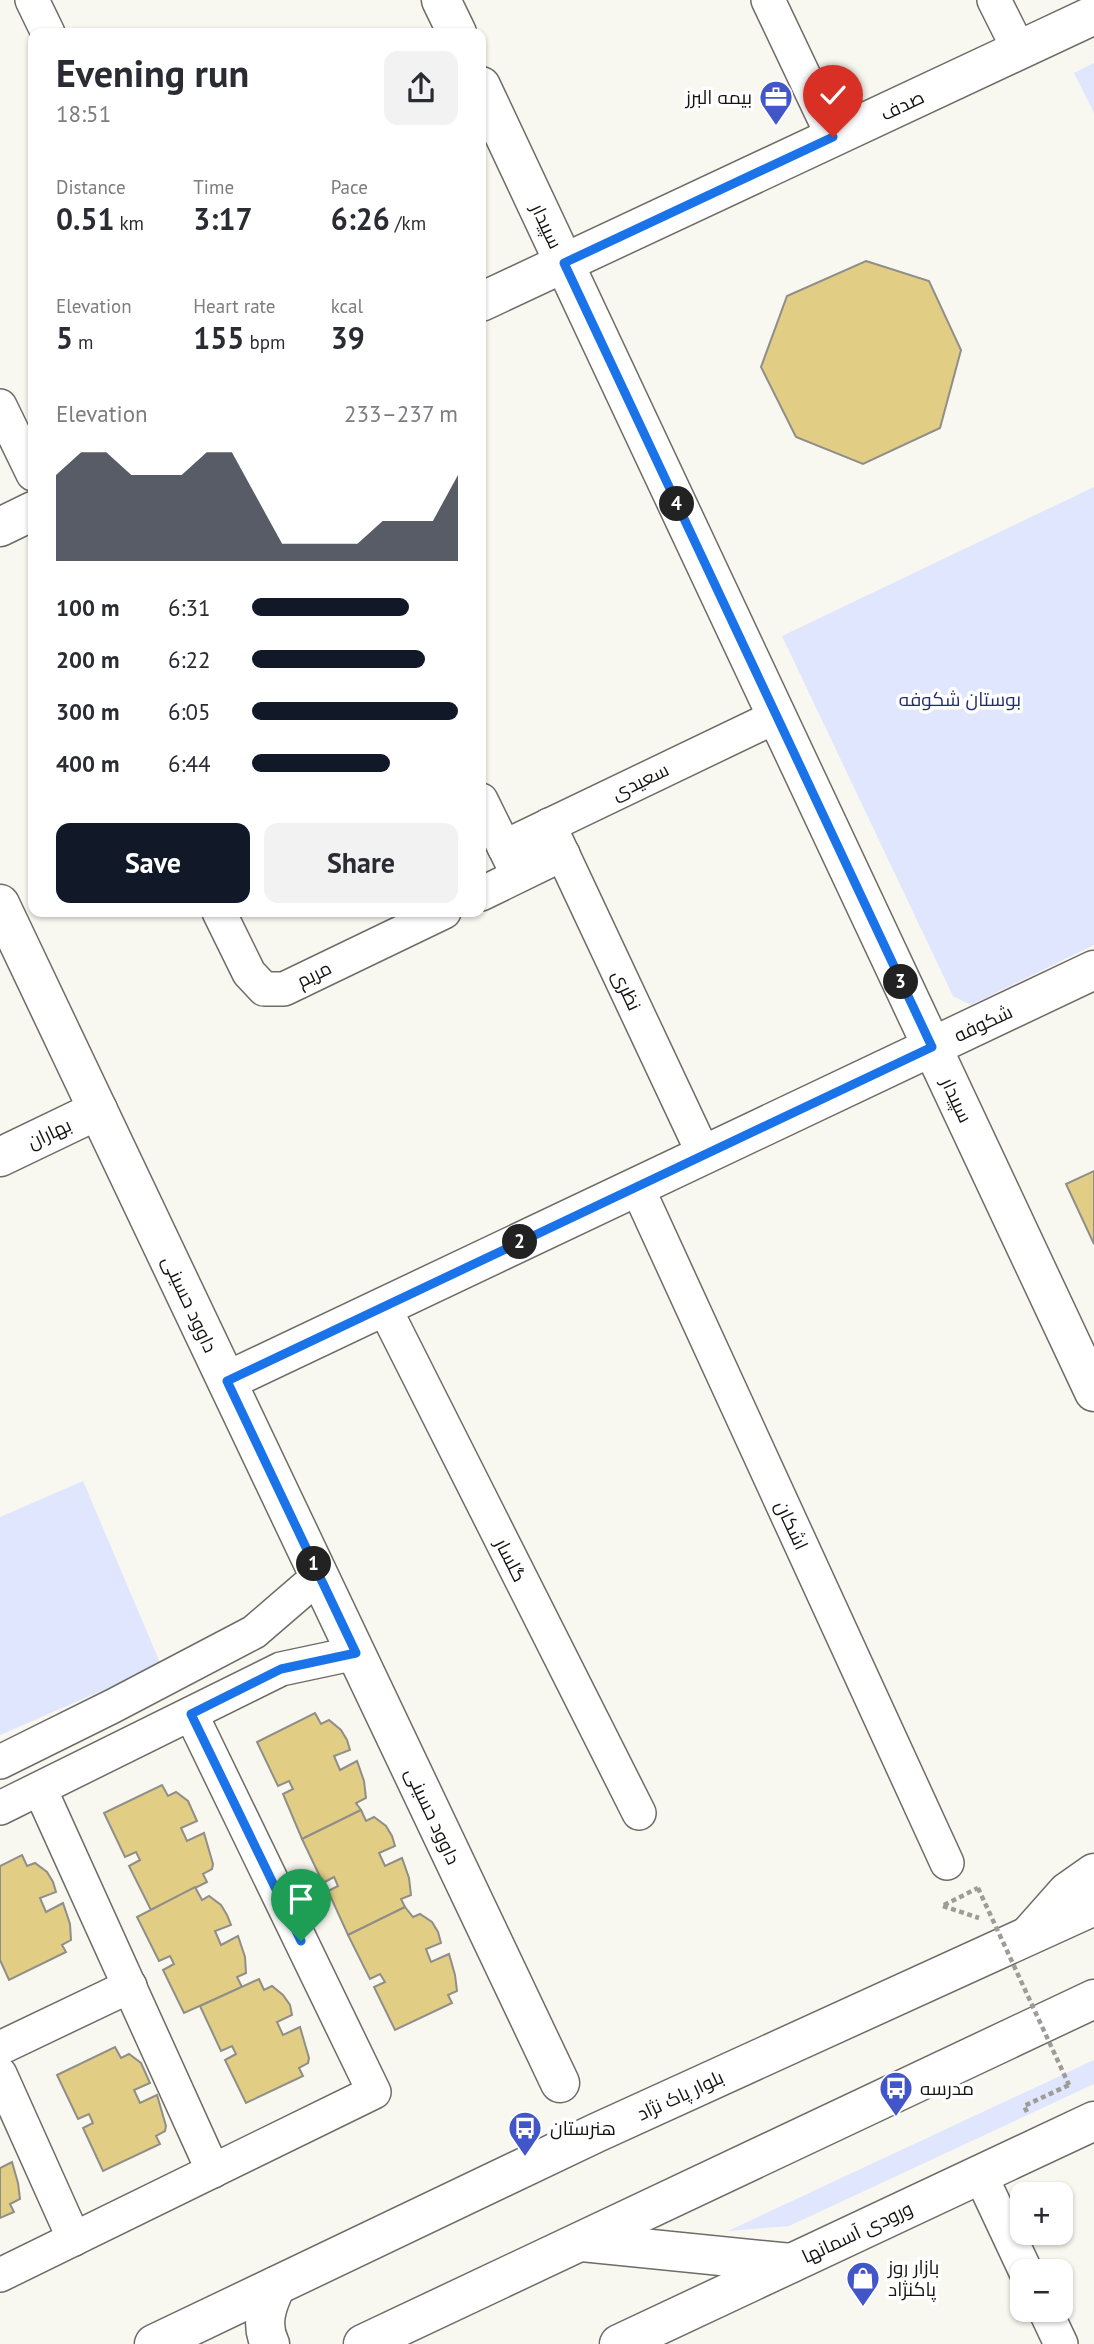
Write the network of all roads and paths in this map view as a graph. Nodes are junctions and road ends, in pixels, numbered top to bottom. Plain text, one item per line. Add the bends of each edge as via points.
1 (32, 0) edge
2 (441, 0) edge
3 (768, 0) edge
4 (994, 0) edge
5 (1094, 15) edge
6 (46, 28) edge
7 (455, 28) edge
8 (1019, 50) junction
9 (486, 97) edge
10 (833, 137) junction
11 (564, 263) junction
12 (486, 300) edge
13 (0, 406) edge
14 (28, 464) edge
15 (777, 716) junction
16 (486, 810) edge
17 (556, 840) junction
18 (511, 861) junction
19 (486, 888) edge
20 (0, 904) edge
21 (221, 917) edge
22 (434, 917) edge
23 (1094, 970) edge
24 (932, 1047) junction
25 (98, 1110) junction
26 (704, 1155) junction
27 (0, 1157) edge
28 (637, 1187) junction
29 (384, 1307) junction
30 (227, 1381) junction
31 (1094, 1392) edge
32 (319, 1576) junction
33 (356, 1653) junction
34 (191, 1714) junction
35 (0, 1762) edge
36 (40, 1789) junction
37 (0, 1808) edge
38 (639, 1813) dead end
39 (947, 1863) dead end
40 (1094, 1873) edge
41 (978, 1888) dead end
42 (1094, 1906) edge
43 (1029, 1936) junction
44 (130, 1986) junction
45 (1094, 1999) edge
46 (0, 2048) edge
47 (0, 2074) edge
48 (560, 2083) dead end
49 (1024, 2106) dead end
50 (1094, 2121) edge
51 (213, 2171) junction
52 (980, 2174) junction
53 (74, 2239) junction
54 (582, 2242) junction
55 (1020, 2259) edge
56 (791, 2263) junction
57 (0, 2275) edge
58 (276, 2286) junction
59 (1051, 2322) edge
60 (154, 2344) edge
61 (270, 2344) edge
62 (363, 2344) edge
63 (619, 2344) edge
64 (1061, 2344) edge

1 - 6 street
2 - 7 street
3 - 10 street
4 - 8 street
5 - 8 street, صدف
8 - 10 street, صدف
9 - 11 street, سپیدار
10 - 11 street, صدف
11 - 12 street, صدف
11 - 15 street, سپیدار
13 - 14 street
15 - 17 street, سعیدی
15 - 24 street, سپیدار
16 - 18 street
17 - 18 street, سعیدی
17 - 26 street, نظری
18 - 19 street
20 - 25 street, داوود حسینی
21 - 22 street, مریم via 249,974 264,989 285,989
23 - 24 street, شکوفه
24 - 26 street, شکوفه
24 - 31 street, سپیدار
25 - 27 street, بهاران
25 - 30 street, داوود حسینی
26 - 28 street, شکوفه
28 - 29 street, شکوفه
28 - 39 street, اشکان
29 - 30 street, شکوفه
29 - 38 street, گلسار
30 - 32 street, داوود حسینی
32 - 33 street, داوود حسینی
32 - 35 street via 254,1632
33 - 34 street via 281,1669
33 - 48 street, داوود حسینی
34 - 36 street
34 - 51 street via 374,2092
36 - 37 street
36 - 44 street
40 - 43 street via 1067,1892
41 - 49 path, bridge via 1069,2085
42 - 43 street, بلوار پاک نژاد
43 - 58 street, بلوار پاک نژاد via 596,2133
44 - 46 street
44 - 51 street
45 - 54 street
47 - 53 street
50 - 52 street, ورودی آسمانها
51 - 53 street
52 - 55 street
52 - 56 street, ورودی آسمانها
53 - 57 street
54 - 56 street
54 - 62 street
56 - 63 street, ورودی آسمانها
58 - 60 street, بلوار پاک نژاد
58 - 61 street via 264,2321
59 - 64 street

